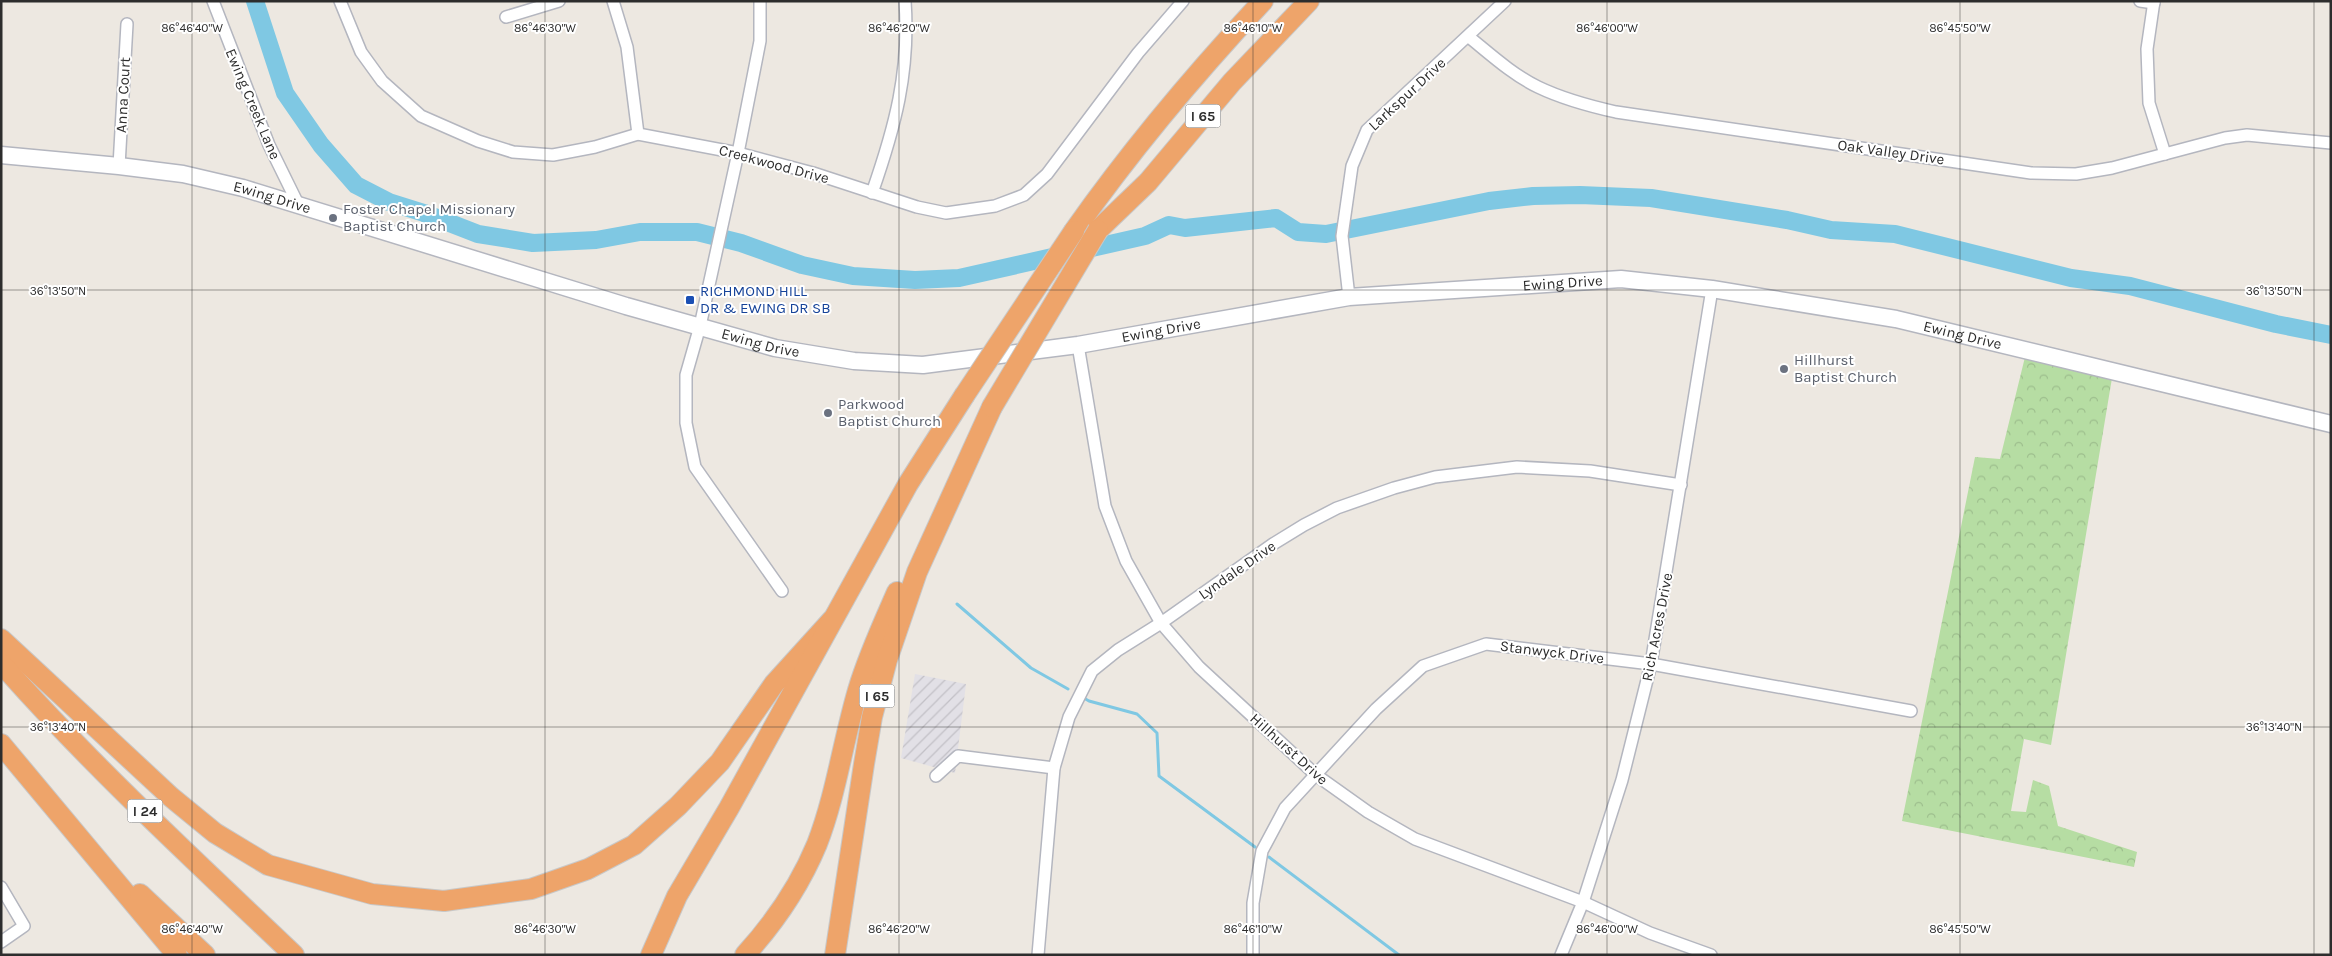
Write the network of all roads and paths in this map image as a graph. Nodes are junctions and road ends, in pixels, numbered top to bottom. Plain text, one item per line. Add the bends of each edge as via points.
1 (212, 1) edge
2 (340, 1) edge
3 (559, 1) edge
4 (613, 1) edge
5 (760, 1) edge
6 (905, 1) edge
7 (1183, 1) edge
8 (1263, 1) edge
9 (1309, 1) edge
10 (1505, 1) edge
11 (2140, 1) edge
12 (2154, 2) edge
13 (506, 17) dead end
14 (127, 24) dead end
15 (1468, 37) junction
16 (638, 134) junction
17 (2331, 143) edge
18 (738, 153) junction
19 (2165, 154) junction
20 (1, 155) edge
21 (118, 166) junction
22 (872, 193) junction
23 (298, 204) junction
24 (1712, 289) junction
25 (1349, 297) junction
26 (700, 326) junction
27 (1078, 345) junction
28 (2331, 424) edge
29 (971, 452) junction
30 (1682, 485) junction
31 (782, 591) dead end
32 (832, 620) junction
33 (1161, 624) junction
34 (1, 639) edge
35 (1, 663) edge
36 (1651, 664) junction
37 (1911, 711) dead end
38 (1, 744) edge
39 (1054, 768) junction
40 (1316, 775) junction
41 (936, 776) dead end
42 (78, 837) junction
43 (1, 887) edge
44 (1582, 902) junction
45 (1, 942) edge
46 (177, 955) edge
47 (205, 955) edge
48 (294, 955) edge
49 (651, 955) edge
50 (745, 955) edge
51 (835, 955) edge
52 (1038, 955) edge
53 (1253, 955) edge
54 (1561, 955) edge
55 (1711, 955) edge

1 - 23 street, Ewing Creek Lane via 269,145
2 - 16 street, Creekwood Drive via 361,52 382,81 421,116 478,141 513,152 553,155 596,147
3 - 13 street
4 - 16 street via 626,47
5 - 18 street via 760,41
6 - 22 street via 906,54 900,102
7 - 22 street, Creekwood Drive via 1138,53 1047,174 1024,195 995,206 946,213
8 - 32 highway, I 65, bridge via 1116,171 1074,231 908,484
9 - 29 highway, I 65, bridge via 1232,82 1148,182 1098,230 992,406
10 - 15 street, Larkspur Drive
11 - 12 street
12 - 19 street via 2147,49 2149,103
14 - 21 street, Anna Court
15 - 19 street, Oak Valley Drive via 1536,86 1577,103 1616,112 2031,173 2076,174
15 - 25 street, Larkspur Drive via 1367,130 1352,166 1342,236
16 - 18 street, Creekwood Drive
17 - 19 street, Oak Valley Drive via 2247,135
18 - 22 street, Creekwood Drive
18 - 26 street
20 - 21 main road, Ewing Drive
21 - 23 main road, Ewing Drive via 184,174
23 - 26 main road, Ewing Drive via 538,280
24 - 25 main road, Ewing Drive via 1621,279
24 - 28 main road, Ewing Drive via 1896,319
24 - 30 street, Rich Acres Drive
25 - 27 main road, Ewing Drive
26 - 27 main road, Ewing Drive via 775,348 854,361 923,365
26 - 31 street via 686,375 686,423 695,467
27 - 33 street, Hillhurst Drive via 1105,506 1126,561
29 - 50 highway via 918,542 870,653 817,842 800,881 776,918
29 - 51 highway, I 65 via 917,572 887,660 872,716
30 - 33 street, Lyndale Drive via 1590,471 1517,467 1435,477 1337,508 1304,525
30 - 36 street, Rich Acres Drive
32 - 34 highway via 774,684 720,762 634,845 588,869 531,889 444,901 372,894 268,865 215,833 171,797
32 - 49 highway, I 65 via 677,896
33 - 39 street, Lyndale Drive via 1118,650 1092,671 1069,718
33 - 40 street, Hillhurst Drive via 1200,668
35 - 48 highway, I 24 via 41,708
36 - 37 street, Stanwyck Drive
36 - 40 street, Stanwyck Drive via 1486,644 1423,666 1376,709
36 - 44 street, Rich Acres Drive via 1622,780
38 - 42 highway
39 - 41 street via 958,756
39 - 52 street, Lyndale Drive
40 - 44 street, Hillhurst Drive via 1368,812 1415,839
40 - 53 street, Stanwyck Drive via 1285,808 1262,851 1253,903
42 - 46 highway
42 - 47 highway
43 - 45 street via 24,926
44 - 54 street, Rich Acres Drive
44 - 55 street, Hillhurst Drive via 1650,933

